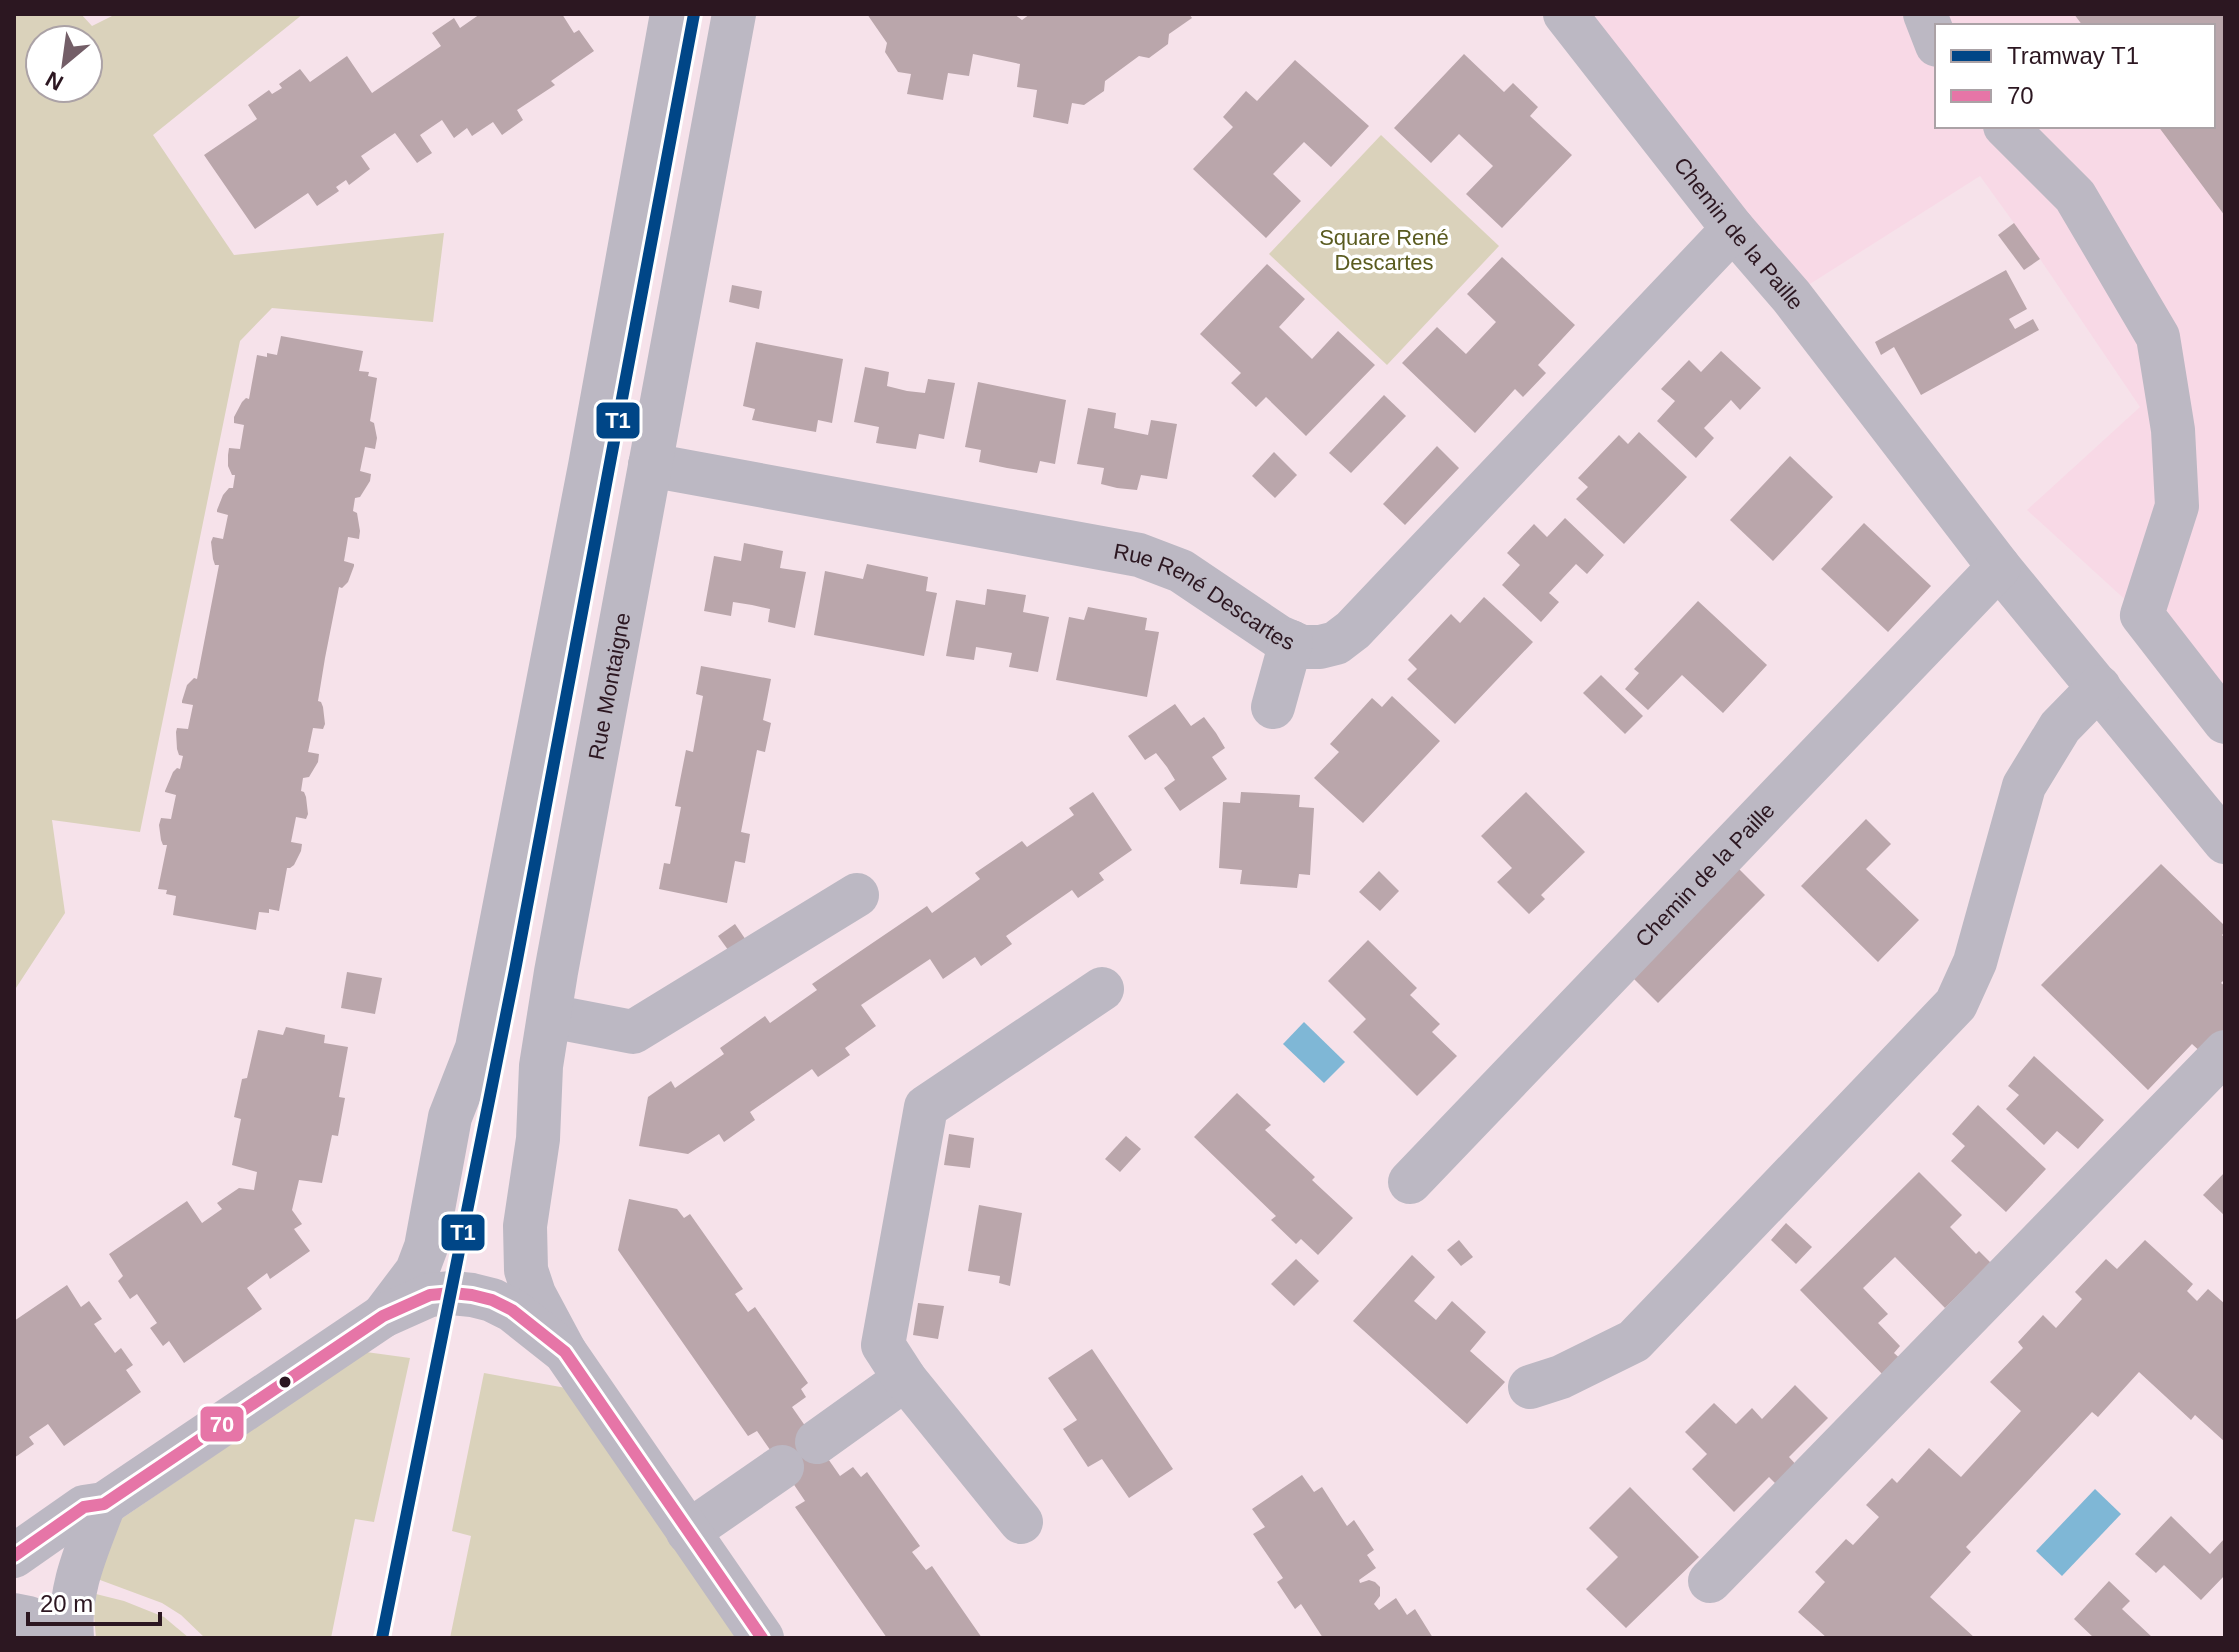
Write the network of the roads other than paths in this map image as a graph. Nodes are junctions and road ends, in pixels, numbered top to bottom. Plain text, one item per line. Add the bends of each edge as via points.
1 (672, 14) edge
2 (734, 14) edge
3 (1565, 14) edge
4 (1925, 14) edge
5 (1935, 40) edge
6 (2007, 128) edge
7 (1733, 229) junction
8 (650, 465) junction
9 (1999, 567) junction
10 (1291, 642) junction
11 (2099, 687) junction
12 (1273, 707) dead end
13 (2225, 722) edge
14 (2225, 842) edge
15 (857, 895) dead end
16 (1102, 989) dead end
17 (550, 1016) junction
18 (2225, 1052) edge
19 (1410, 1182) dead end
20 (383, 1316) junction
21 (565, 1352) junction
22 (905, 1379) junction
23 (1530, 1387) dead end
24 (817, 1442) dead end
25 (782, 1467) dead end
26 (104, 1504) junction
27 (1021, 1522) dead end
28 (688, 1532) junction
29 (14, 1556) edge
30 (1710, 1581) dead end
31 (14, 1615) edge
32 (44, 1638) edge
33 (72, 1638) edge
34 (762, 1638) edge

1 - 20 street via 477,1048 450,1117 426,1247 417,1271
2 - 8 street, Rue Montaigne
3 - 7 street, Chemin de la Paille
4 - 5 street
6 - 13 street via 2075,196 2158,337 2173,430 2177,506 2142,615
7 - 9 street, Chemin de la Paille via 1791,296
7 - 10 street, Rue René Descartes via 1353,630 1320,647
8 - 10 street, Rue René Descartes via 1139,555 1181,571
8 - 17 street, Rue Montaigne
9 - 11 street, Chemin de la Paille
9 - 19 street, Chemin de la Paille
10 - 12 street
11 - 14 street, Chemin de la Paille
11 - 23 street via 2060,727 2024,786 1975,962 1956,1004 1634,1341
15 - 17 street via 633,1032
16 - 22 street via 926,1107 883,1345
17 - 21 street, Rue Montaigne via 525,1226 526,1270
18 - 30 street
20 - 21 street via 430,1295 472,1295 512,1310
20 - 26 street
21 - 28 street
22 - 24 street
22 - 27 street
25 - 28 street
26 - 29 street via 84,1507
26 - 33 street via 75,1583
28 - 34 street
31 - 32 street via 29,1618

